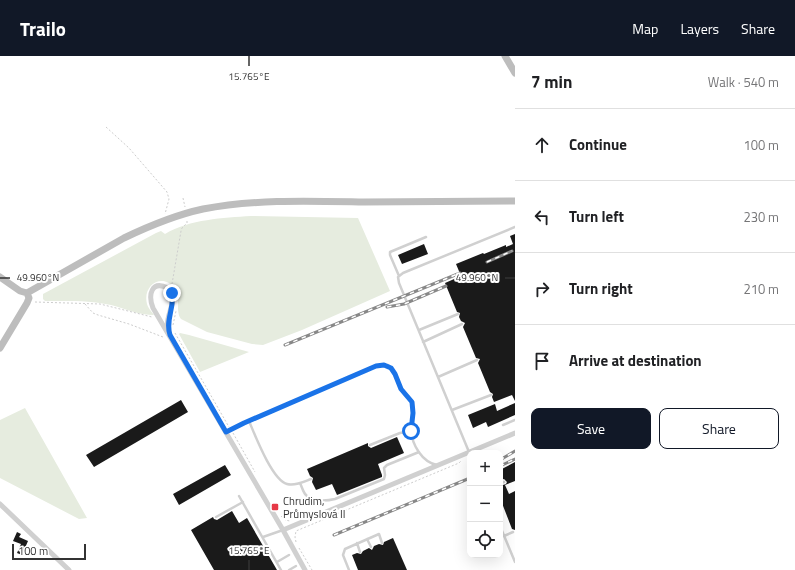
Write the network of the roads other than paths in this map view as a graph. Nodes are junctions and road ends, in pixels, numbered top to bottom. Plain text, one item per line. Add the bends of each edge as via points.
1 (504, 56) edge
2 (515, 73) edge
3 (515, 201) edge
4 (515, 226) edge
5 (426, 237) dead end
6 (399, 276) junction
7 (0, 277) edge
8 (27, 293) junction
9 (458, 314) dead end
10 (462, 324) dead end
11 (419, 330) junction
12 (172, 335) junction
13 (424, 342) junction
14 (0, 348) edge
15 (477, 360) dead end
16 (438, 377) junction
17 (491, 395) dead end
18 (452, 410) junction
19 (515, 420) edge
20 (249, 421) junction
21 (503, 425) dead end
22 (411, 431) junction
23 (226, 432) junction
24 (515, 433) edge
25 (370, 445) dead end
26 (469, 450) edge
27 (477, 450) edge
28 (419, 452) junction
29 (467, 454) edge
30 (439, 465) junction
31 (311, 479) dead end
32 (300, 483) junction
33 (239, 496) dead end
34 (243, 502) junction
35 (0, 504) edge
36 (216, 518) dead end
37 (283, 530) junction
38 (513, 532) dead end
39 (504, 536) joint
40 (263, 537) junction
41 (367, 539) junction
42 (382, 543) dead end
43 (357, 544) junction
44 (371, 548) dead end
45 (360, 552) dead end
46 (289, 555) dead end
47 (277, 562) junction
48 (515, 562) edge
49 (296, 566) dead end
50 (69, 570) edge
51 (281, 570) edge
52 (289, 570) edge
53 (305, 570) edge
54 (349, 570) edge

1 - 2 street
3 - 8 street via 304,201 230,205 186,211 124,238
4 - 6 lane
5 - 6 lane via 390,252
6 - 11 lane via 399,283
7 - 8 street
8 - 14 street via 28,301
9 - 11 lane
10 - 13 lane
11 - 13 lane
12 - 12 street via 168,320 173,299 170,290 165,286 159,286 150,293 151,303
12 - 23 street
13 - 16 lane
15 - 16 lane
16 - 18 lane
17 - 18 lane
18 - 26 lane
19 - 21 lane
20 - 22 lane via 376,366 388,365 393,370 401,389 412,402
20 - 23 lane
20 - 32 lane via 277,477 285,484
22 - 25 lane
22 - 28 lane
23 - 37 street
24 - 27 street
28 - 30 lane via 427,461
28 - 32 lane via 387,465 384,468 384,479 335,500 308,498
29 - 30 street
30 - 37 street
31 - 32 lane
33 - 34 lane
34 - 36 lane
34 - 40 lane
35 - 50 street
37 - 40 lane
37 - 53 street
38 - 39 lane
39 - 48 lane
40 - 47 lane
41 - 42 lane via 379,534
41 - 43 lane
41 - 44 lane
43 - 45 lane
43 - 54 lane via 343,552
46 - 47 lane
47 - 51 lane
49 - 52 lane

